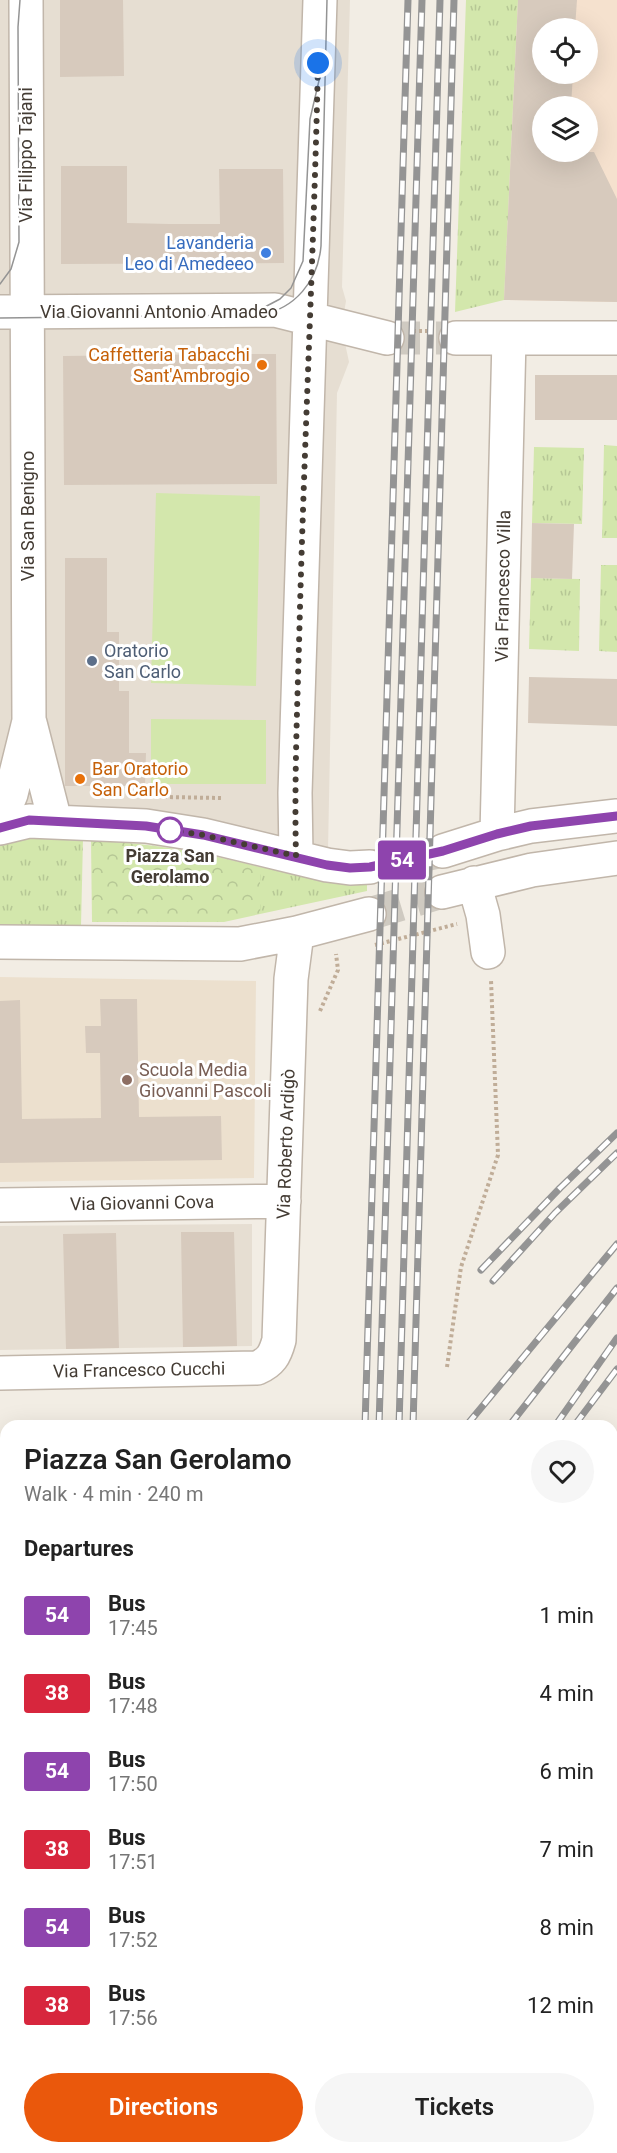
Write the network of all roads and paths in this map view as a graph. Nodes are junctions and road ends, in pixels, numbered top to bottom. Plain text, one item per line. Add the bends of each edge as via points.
1 (26, 0) edge
2 (320, 0) edge
3 (13, 311) edge
4 (310, 318) junction
5 (399, 334) joint
6 (445, 335) joint
7 (509, 338) junction
8 (617, 338) edge
9 (29, 721) junction
10 (154, 797) dead end
11 (220, 798) dead end
12 (617, 816) edge
13 (0, 820) edge
14 (55, 820) junction
15 (0, 828) edge
16 (497, 834) junction
17 (443, 851) tunnel mouth
18 (296, 856) junction
19 (617, 858) edge
20 (370, 867) tunnel mouth
21 (474, 883) junction
22 (442, 892) tunnel mouth
23 (369, 915) tunnel mouth
24 (483, 915) junction
25 (297, 933) junction
26 (14, 942) edge
27 (368, 947) dead end
28 (347, 952) dead end
29 (488, 952) joint
30 (336, 954) junction
31 (326, 957) dead end
32 (337, 962) dead end
33 (284, 1201) junction
34 (0, 1204) edge
35 (274, 1356) joint
36 (447, 1367) dead end
37 (0, 1373) edge

1 - 3 street, Via Filippo Tajani
2 - 4 street
3 - 4 street, Via Giovanni Antonio Amadeo via 261,309
3 - 9 street, Via San Benigno
4 - 5 street, Via Giovanni Antonio Amadeo
4 - 18 street
5 - 6 path
6 - 7 street
7 - 8 street
7 - 16 street, Via Francesco Villa
9 - 13 street, Via San Benigno via 11,794
9 - 14 street, Via San Benigno
10 - 11 path
12 - 16 street
14 - 15 street via 29,820
14 - 18 street via 146,826
16 - 17 street
18 - 20 street via 327,865
19 - 21 street
21 - 22 street
21 - 24 street
23 - 25 street
24 - 27 path
24 - 29 street
25 - 26 street via 240,944
25 - 33 street, Via Roberto Ardigò via 291,979
28 - 30 path
29 - 36 path via 498,1155 461,1267
30 - 31 path
30 - 32 path
33 - 34 street, Via Giovanni Cova
33 - 35 street, Via Roberto Ardigò via 279,1340
35 - 37 street, Via Francesco Cucchi via 257,1368

